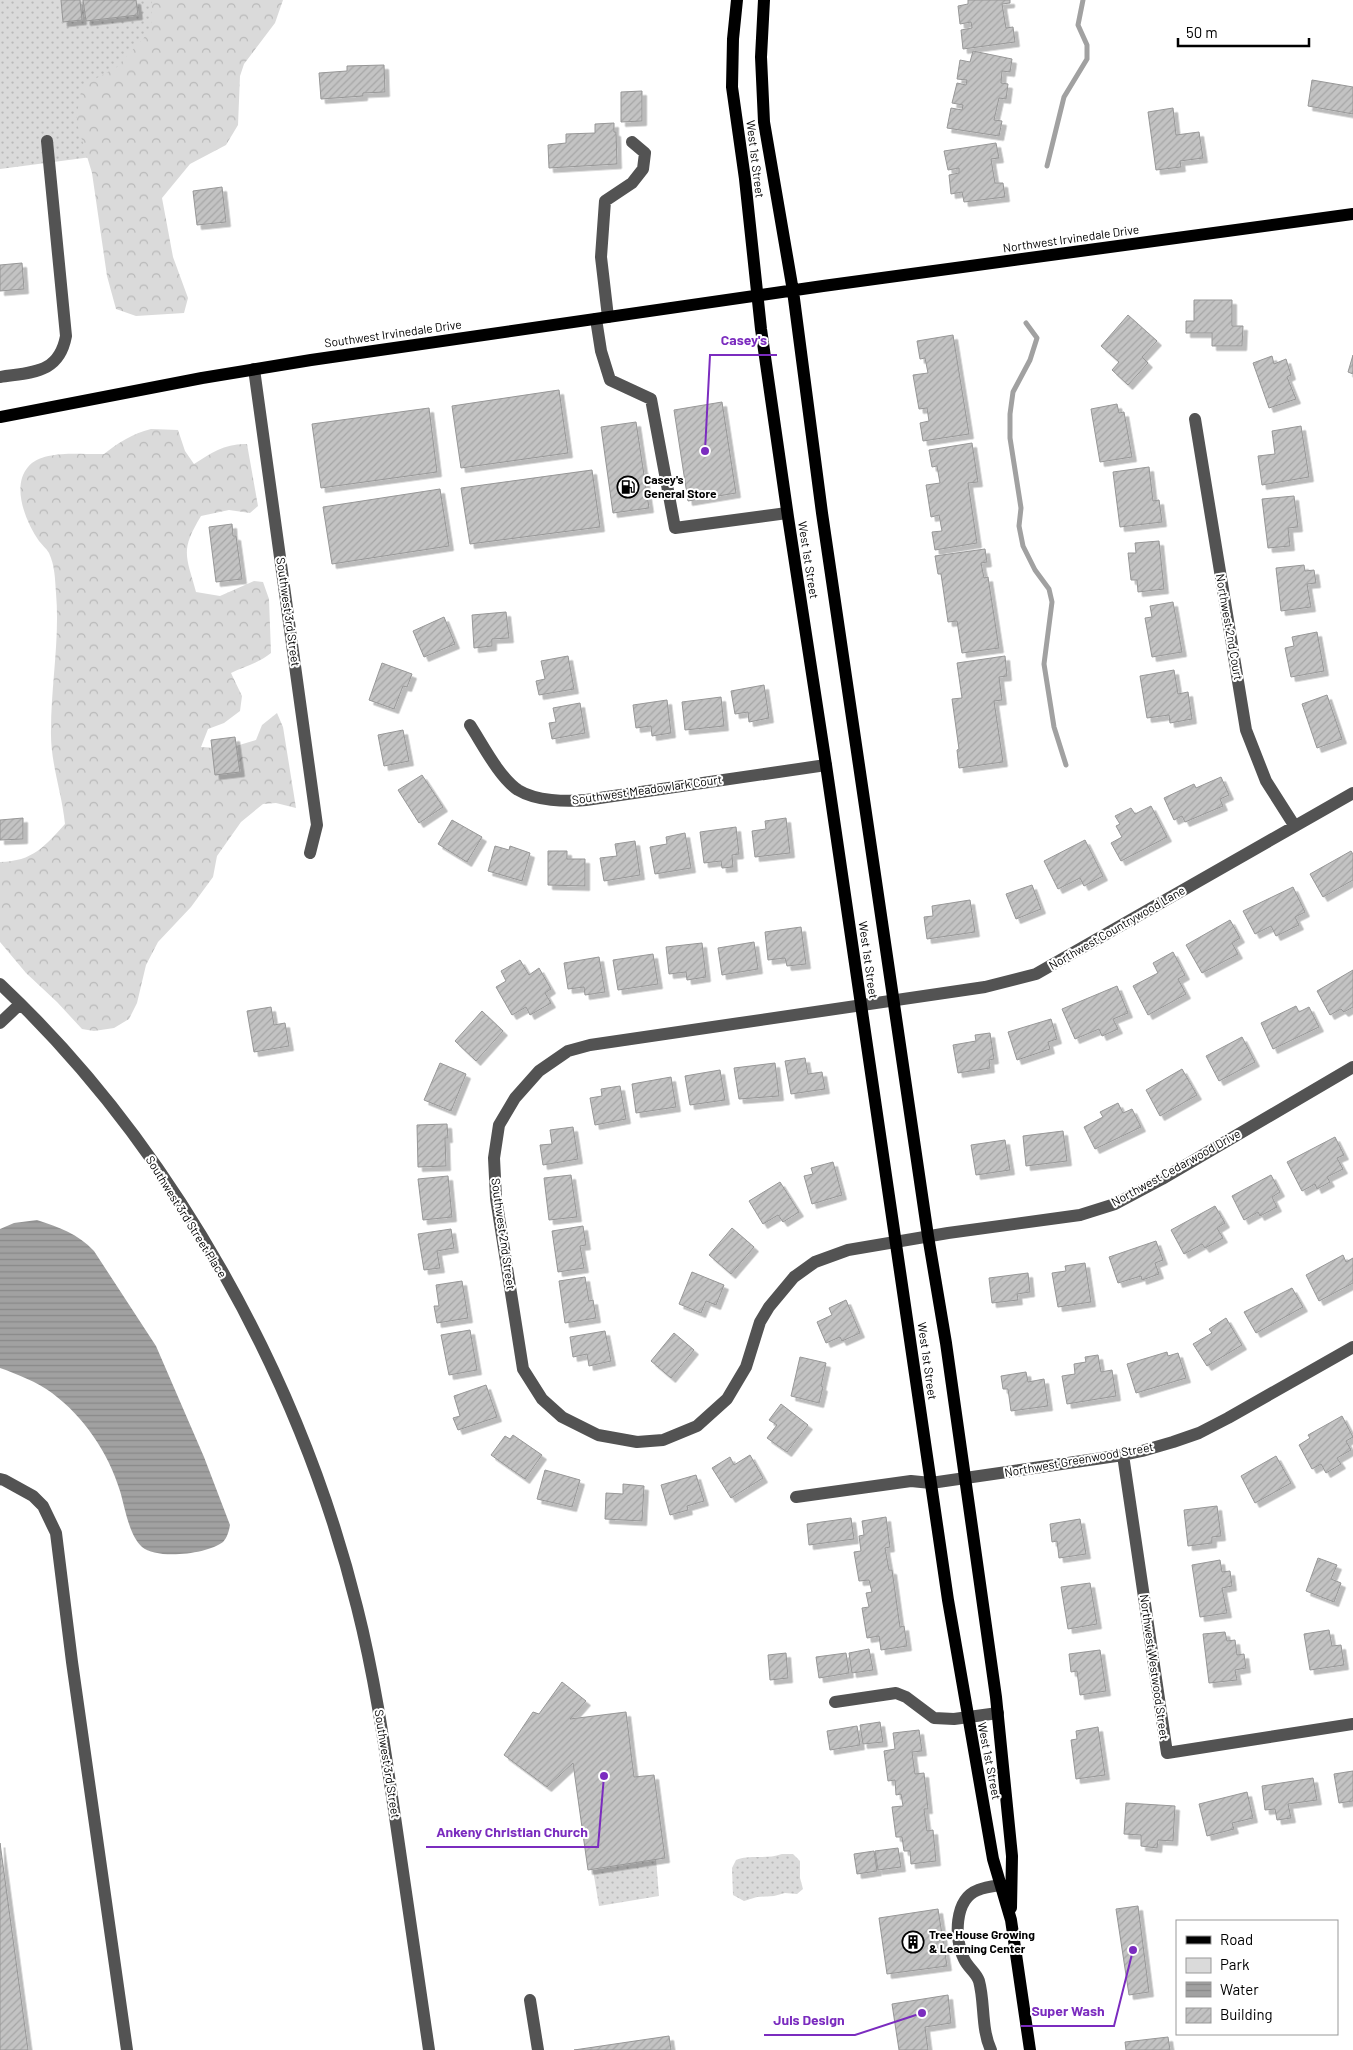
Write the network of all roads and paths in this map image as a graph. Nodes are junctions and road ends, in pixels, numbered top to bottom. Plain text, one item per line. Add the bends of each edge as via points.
1 (737, 0) edge
2 (764, 0) edge
3 (47, 142) dead end
4 (632, 142) dead end
5 (1353, 214) edge
6 (792, 291) junction
7 (757, 296) junction
8 (602, 318) junction
9 (254, 370) junction
10 (0, 377) edge
11 (0, 417) edge
12 (1195, 419) dead end
13 (787, 512) junction
14 (470, 726) dead end
15 (826, 765) junction
16 (1353, 793) edge
17 (1294, 826) junction
18 (310, 853) dead end
19 (0, 984) edge
20 (893, 1000) junction
21 (20, 1004) junction
22 (860, 1005) junction
23 (0, 1023) edge
24 (1353, 1067) edge
25 (928, 1236) junction
26 (896, 1242) junction
27 (1353, 1347) edge
28 (1123, 1455) junction
29 (964, 1478) junction
30 (0, 1480) edge
31 (320, 1483) joint
32 (931, 1483) junction
33 (796, 1497) dead end
34 (835, 1702) dead end
35 (998, 1713) junction
36 (967, 1718) junction
37 (1353, 1724) edge
38 (1001, 1885) junction
39 (1011, 1920) junction
40 (530, 2000) dead end
41 (127, 2050) edge
42 (429, 2050) edge
43 (538, 2050) edge
44 (991, 2050) edge
45 (1030, 2050) edge

1 - 7 main road, West 1st Street via 732,87
2 - 6 main road, West 1st Street via 761,57 764,122
3 - 10 street via 66,336 64,348 58,358 41,371
4 - 8 street via 645,153 642,169 632,182 605,201 601,257
5 - 6 main road, Northwest Irvinedale Drive
6 - 7 main road, Southwest Irvinedale Drive
6 - 20 main road, West 1st Street
7 - 8 main road, Southwest Irvinedale Drive
7 - 13 main road, West 1st Street
8 - 9 main road, Southwest Irvinedale Drive
8 - 13 street via 601,351 610,380 651,399 675,528
9 - 11 main road, Southwest Irvinedale Drive
9 - 18 street, Southwest 3rd Street via 318,825
12 - 17 street, Northwest 2nd Court via 1246,730 1266,781
13 - 15 main road, West 1st Street
14 - 15 street, Southwest Meadowlark Court via 500,772 518,790 547,799 586,800
15 - 22 main road, West 1st Street
16 - 17 street, Northwest Countrywood Lane
17 - 20 street, Northwest Countrywood Lane via 1036,974 985,987
19 - 21 street, Southwest 3rd Street Place
20 - 22 street, Northwest Countrywood Lane
20 - 25 main road, West 1st Street
21 - 23 street
21 - 31 street, Southwest 3rd Street Place via 61,1046 158,1168 234,1293 266,1355
22 - 26 main road, West 1st Street
22 - 26 street, Southwest 2nd Street via 590,1045 568,1051 539,1070 515,1098 499,1126 494,1158 496,1198 523,1369 542,1399 562,1417 598,1436 637,1442 663,1440 697,1426 726,1400 746,1367 760,1322 794,1277 815,1262 834,1254
24 - 25 street, Northwest Cedarwood Drive via 1115,1204 1080,1215
25 - 26 street, Northwest Cedarwood Drive
25 - 29 main road, West 1st Street
26 - 32 main road, West 1st Street
27 - 28 street, Northwest Greenwood Street via 1198,1433
28 - 29 street, Northwest Greenwood Street
28 - 37 street, Northwest Westwood Street via 1167,1753
29 - 32 street, Northwest Greenwood Street
29 - 35 main road, West 1st Street
30 - 41 street via 33,1496 43,1506 56,1533
31 - 42 street, Southwest 3rd Street via 341,1544 373,1677
32 - 33 street, Northwest Greenwood Street via 911,1482
32 - 36 main road, West 1st Street
34 - 36 street via 896,1693 934,1718
35 - 36 street
35 - 39 main road, West 1st Street via 1012,1856
36 - 38 main road, West 1st Street via 993,1860
38 - 39 main road, West 1st Street
38 - 44 street via 972,1894 963,1903 958,1924 960,1948 979,1982
39 - 45 main road, West 1st Street
40 - 43 street

